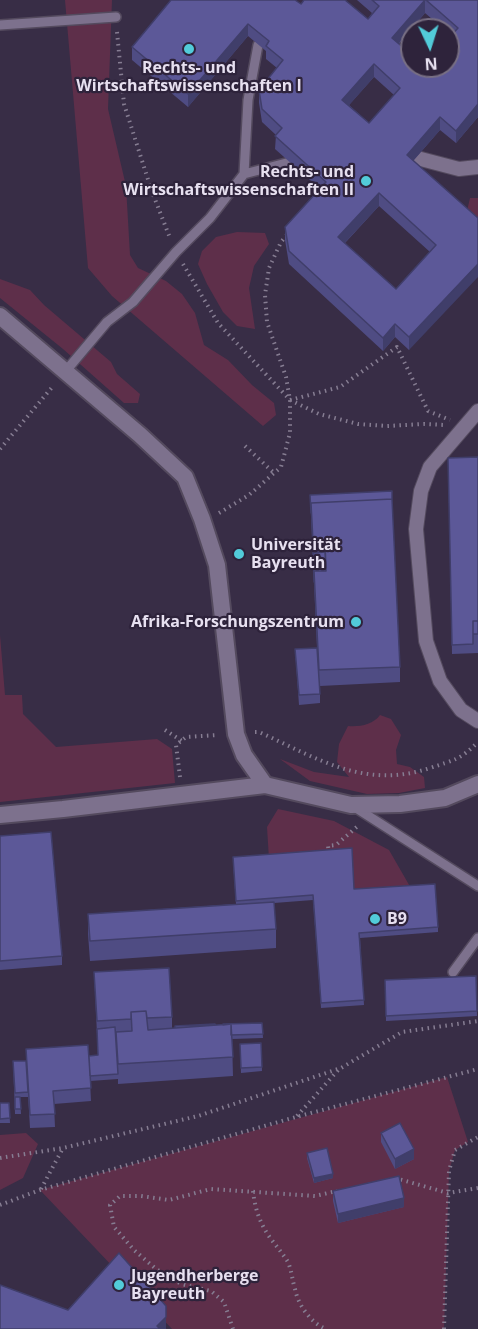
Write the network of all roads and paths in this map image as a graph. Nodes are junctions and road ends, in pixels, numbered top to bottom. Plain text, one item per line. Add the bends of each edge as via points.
1 (116, 18) joint
2 (0, 25) edge
3 (258, 45) edge
4 (417, 158) edge
5 (290, 162) edge
6 (478, 167) edge
7 (244, 174) junction
8 (289, 234) edge
9 (176, 252) junction
10 (0, 316) edge
11 (65, 372) junction
12 (290, 400) junction
13 (478, 411) edge
14 (424, 424) dead end
15 (464, 426) junction
16 (245, 446) dead end
17 (0, 449) edge
18 (274, 473) junction
19 (202, 519) junction
20 (478, 721) edge
21 (165, 730) dead end
22 (236, 734) junction
23 (182, 741) junction
24 (478, 742) edge
25 (478, 784) edge
26 (266, 785) junction
27 (182, 796) junction
28 (351, 805) junction
29 (0, 815) edge
30 (367, 815) junction
31 (329, 855) edge
32 (478, 886) edge
33 (478, 938) edge
34 (453, 972) dead end
35 (478, 1021) edge
36 (340, 1068) junction
37 (478, 1069) edge
38 (296, 1117) junction
39 (478, 1137) edge
40 (63, 1148) junction
41 (0, 1158) edge
42 (387, 1180) edge
43 (478, 1188) edge
44 (345, 1189) edge
45 (40, 1190) junction
46 (253, 1191) junction
47 (448, 1193) junction
48 (0, 1205) edge
49 (233, 1329) edge
50 (326, 1329) edge
51 (444, 1329) edge

1 - 2 lane
1 - 9 path via 124,104
3 - 7 lane via 248,100
4 - 6 street via 459,169
5 - 7 lane
7 - 9 lane via 210,218
8 - 12 path via 268,268 265,295 267,322
9 - 11 lane via 133,302 107,322
9 - 12 path via 218,323
10 - 11 street
11 - 17 path
11 - 19 street via 185,477
12 - 14 path via 319,414 358,424
12 - 15 path via 340,387 397,347 428,411
12 - 18 path via 290,433 281,467
13 - 15 street
15 - 20 street via 430,467 421,491 416,529 426,641 440,681 461,710
16 - 18 path
18 - 19 path via 249,495
19 - 22 street via 217,565
21 - 23 path
22 - 23 path via 186,736
22 - 24 path via 259,732 326,763 369,776 412,774 463,757
22 - 26 street via 244,755
23 - 27 path via 176,745
25 - 28 street via 446,798
26 - 27 street
26 - 28 street
27 - 29 street
28 - 30 lane
30 - 31 path via 343,840 328,846
30 - 32 lane
33 - 34 lane
35 - 36 path via 402,1032
36 - 38 path
36 - 40 path via 198,1116
37 - 38 path
38 - 45 path
39 - 47 path via 455,1150
40 - 41 path
40 - 45 path
42 - 47 path via 397,1178
43 - 47 path
44 - 46 path via 315,1196
45 - 48 path
46 - 49 path via 211,1189 169,1200 120,1196 110,1205 114,1227 134,1250 181,1284 211,1291 224,1302
46 - 50 path via 256,1212 286,1258 305,1312 317,1326
47 - 51 path

